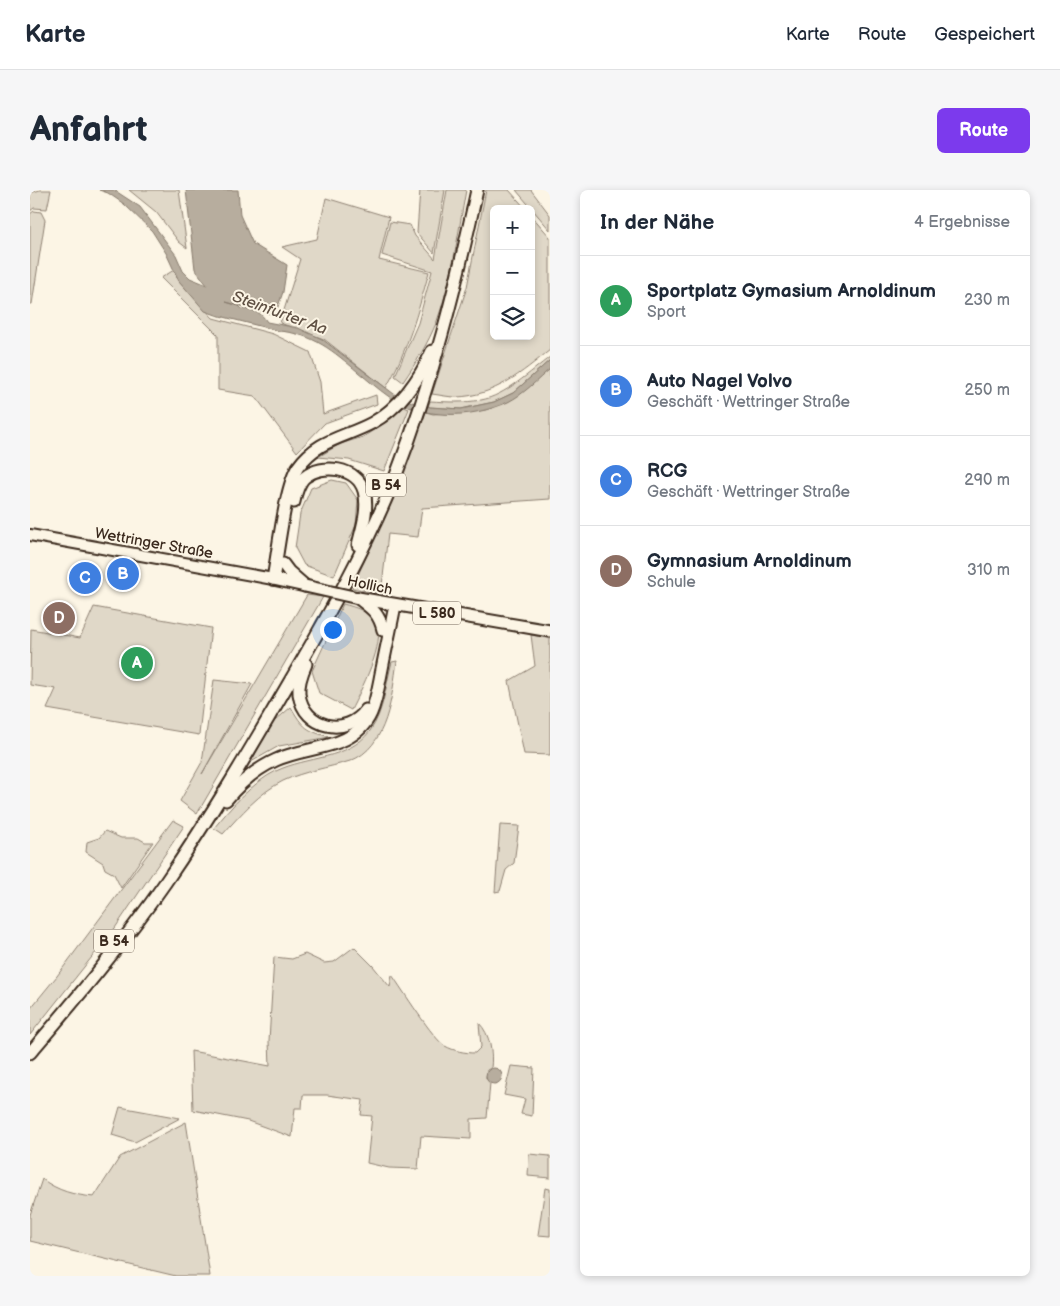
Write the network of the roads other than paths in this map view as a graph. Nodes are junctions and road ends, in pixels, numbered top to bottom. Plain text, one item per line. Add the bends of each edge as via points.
1 (477, 190) edge
2 (450, 313) junction
3 (414, 424) junction
4 (30, 536) edge
5 (358, 545) junction
6 (283, 564) junction
7 (273, 579) junction
8 (305, 586) junction
9 (358, 598) junction
10 (395, 605) junction
11 (319, 630) junction
12 (383, 630) junction
13 (550, 632) edge
14 (205, 823) junction
15 (30, 1046) edge
16 (30, 1053) edge

1 - 2 main road, B 54
2 - 3 main road, B 54
2 - 7 main road via 417,380 385,415 322,444 309,453 296,469
3 - 5 main road, B 54
3 - 11 main road, B 54 via 372,531
4 - 7 main road, Wettringer Straße / L 580
5 - 6 main road via 366,504 363,489 344,471 317,471 303,478 294,497
5 - 15 main road, B 54 via 314,630 201,819 124,928
6 - 7 main road
6 - 8 main road
7 - 8 main road, Hollich / L 580
8 - 9 main road, Hollich / L 580, bridge
9 - 10 main road, Hollich / L 580
9 - 12 main road via 374,610
10 - 12 main road via 388,613
10 - 13 main road, Hollich / L 580
10 - 14 main road via 376,698 363,726 346,740 296,753 262,767 238,785
11 - 12 main road via 301,674 299,694 310,716 331,727 350,724 366,711
11 - 14 main road, B 54
14 - 16 main road, B 54 via 130,931

